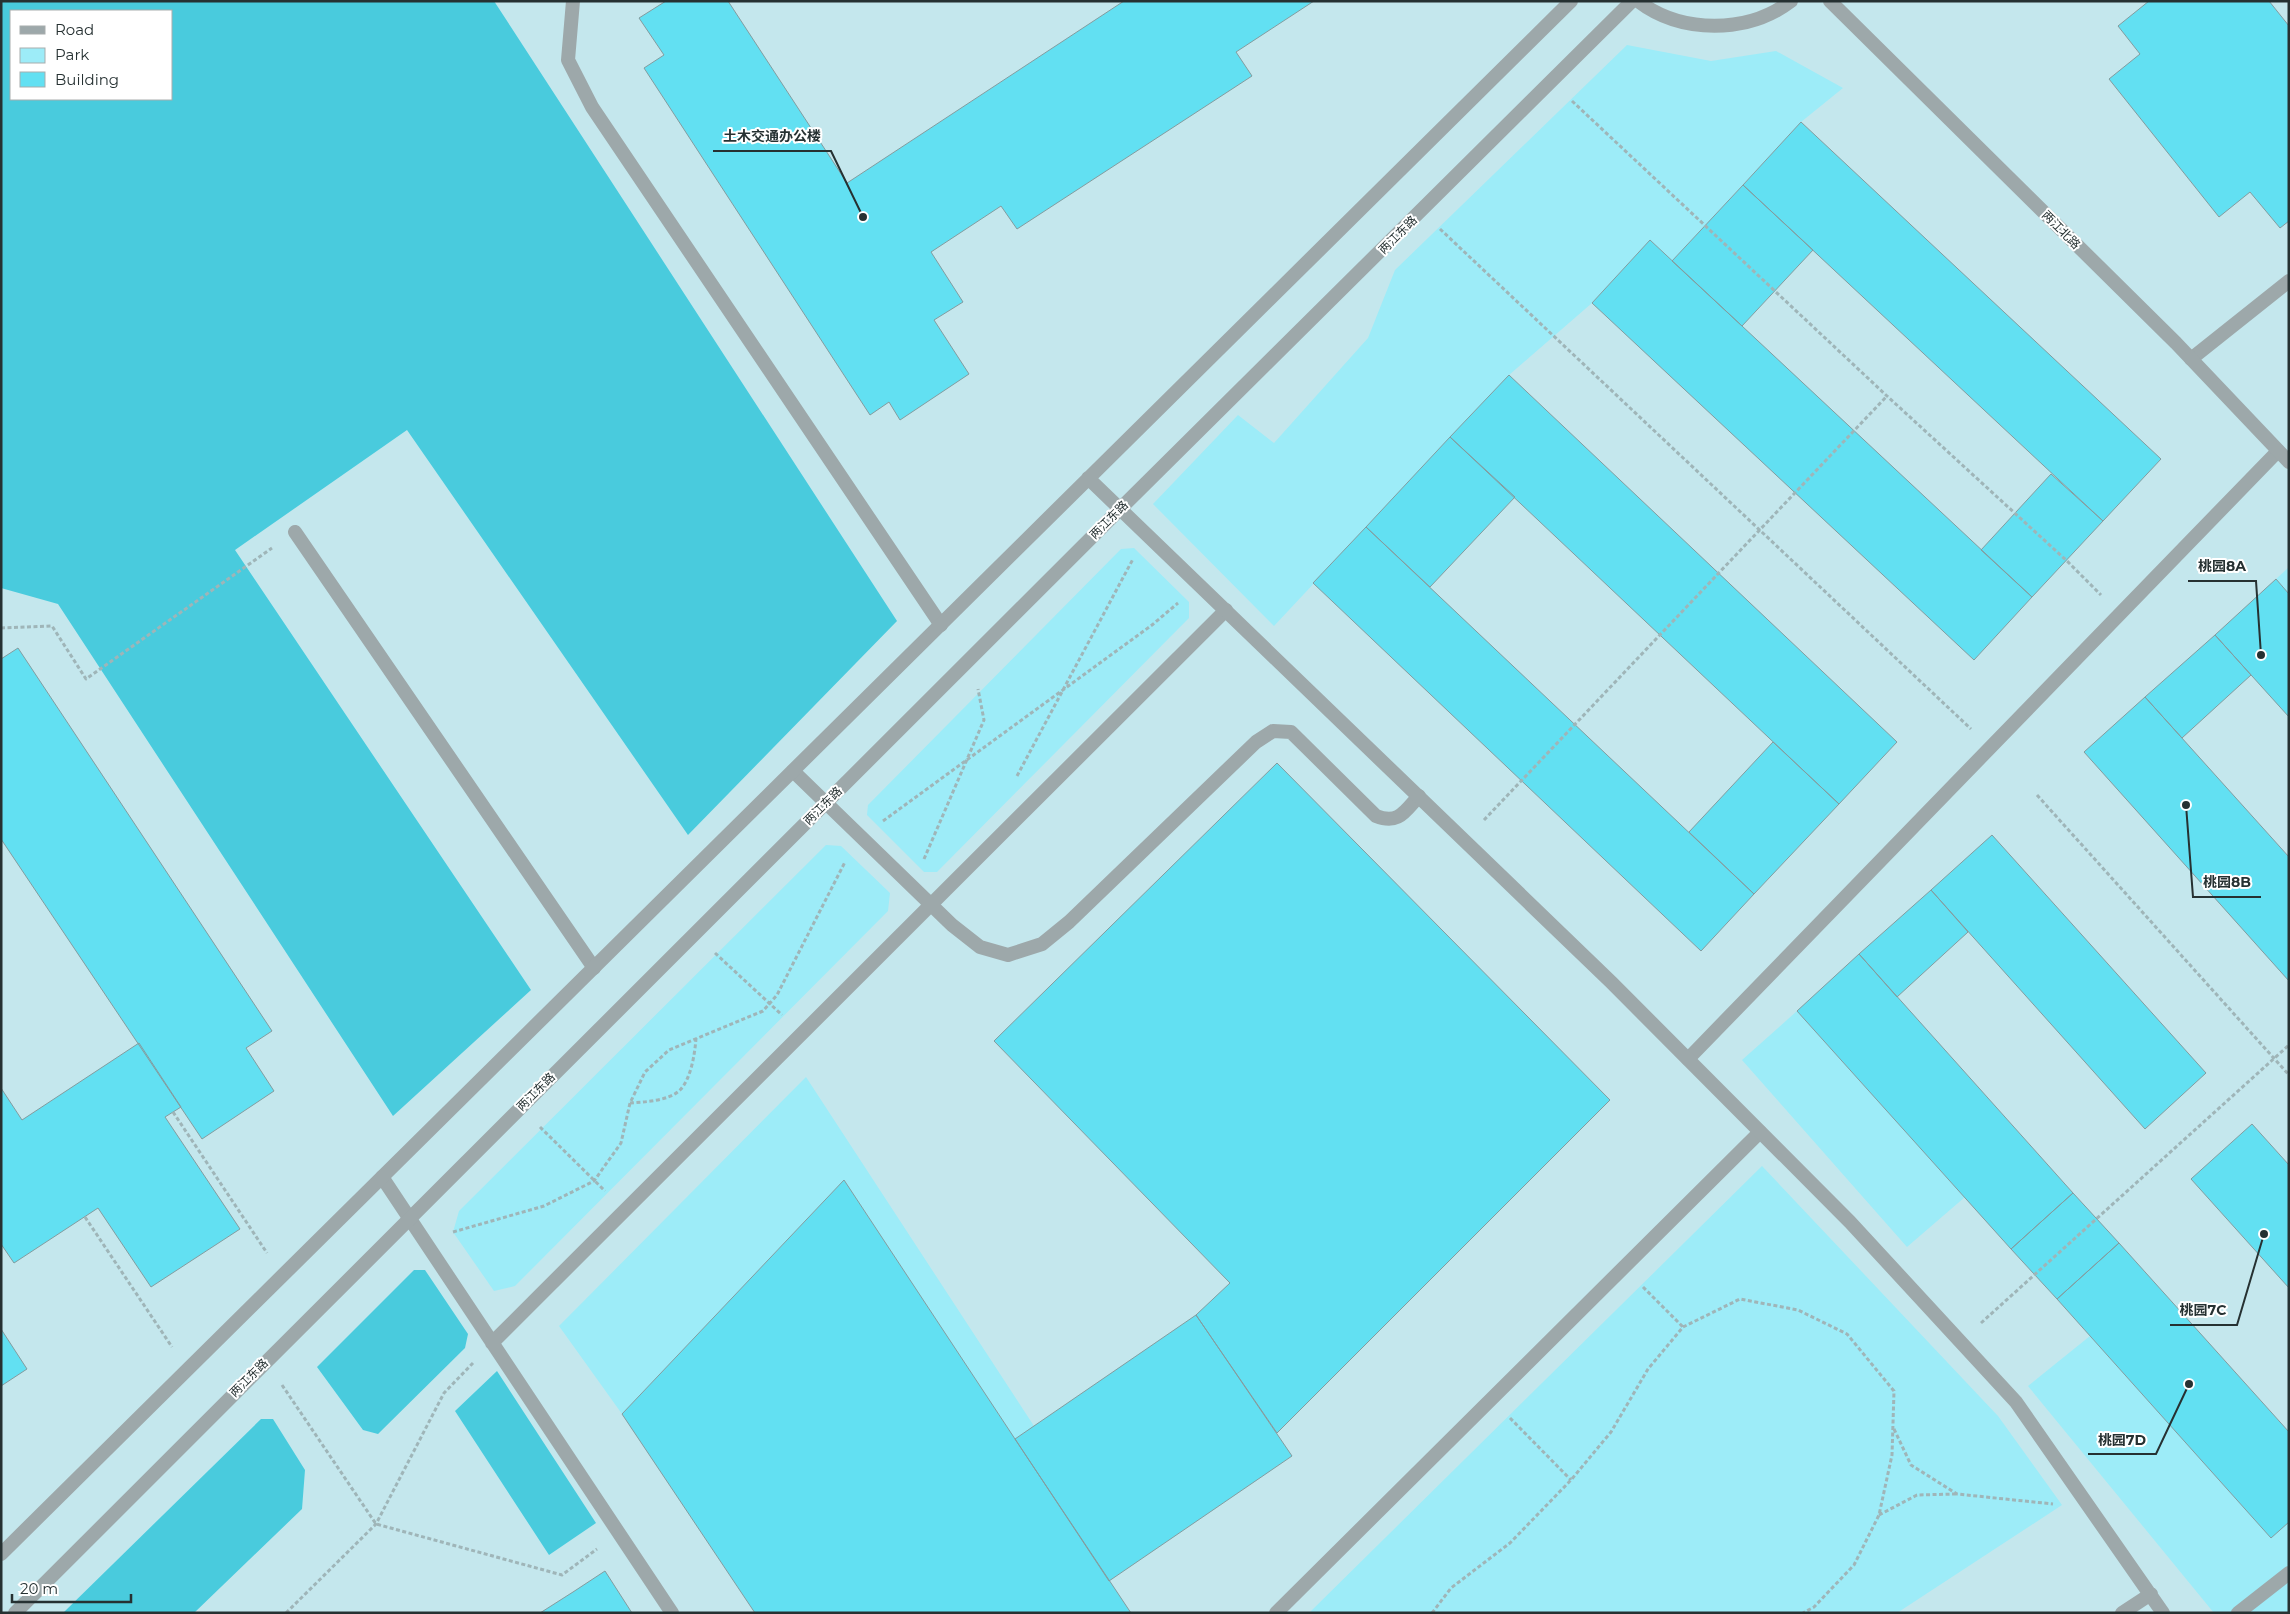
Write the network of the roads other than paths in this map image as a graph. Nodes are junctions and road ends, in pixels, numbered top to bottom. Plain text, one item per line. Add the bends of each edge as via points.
1 (573, 1) edge
2 (1571, 1) edge
3 (1632, 1) edge
4 (1638, 1) edge
5 (1792, 1) edge
6 (1830, 1) edge
7 (2289, 281) edge
8 (2191, 359) junction
9 (2278, 451) junction
10 (2289, 462) edge
11 (1088, 478) junction
12 (1120, 509) junction
13 (295, 532) road end
14 (1226, 610) junction
15 (941, 625) junction
16 (793, 771) junction
17 (1419, 796) junction
18 (826, 803) junction
19 (932, 905) junction
20 (594, 968) junction
21 (1688, 1059) junction
22 (1760, 1132) junction
23 (382, 1177) junction
24 (409, 1218) junction
25 (492, 1343) junction
26 (1, 1554) edge
27 (2289, 1574) edge
28 (2151, 1594) junction
29 (15, 1613) edge
30 (672, 1613) edge
31 (1276, 1613) edge
32 (2122, 1613) edge
33 (2163, 1613) edge
34 (2238, 1613) edge

1 - 15 street via 568,60 592,107
2 - 11 street
3 - 12 street, 两江东路
4 - 5 street via 1652,12 1694,25 1737,25 1779,11
6 - 8 street, 两江北路
7 - 8 street
8 - 9 street, 两江北路
9 - 10 street, 两江北路
9 - 21 street
11 - 12 street
11 - 15 street
12 - 14 street
12 - 18 street, 两江东路
13 - 20 street
14 - 17 street
14 - 19 street
15 - 16 street
16 - 18 street
16 - 20 street
17 - 19 street via 1399,818 1386,820 1376,816 1291,732 1273,731 1256,742 1069,922 1042,944 1008,955 980,947
17 - 21 street
18 - 19 street
18 - 24 street, 两江东路
19 - 25 street
20 - 23 street
21 - 22 street
22 - 28 street via 1850,1222 2016,1402
22 - 31 street
23 - 24 street
23 - 26 street
24 - 25 street
24 - 29 street, 两江东路
25 - 30 street
27 - 34 street
28 - 32 street
28 - 33 street

